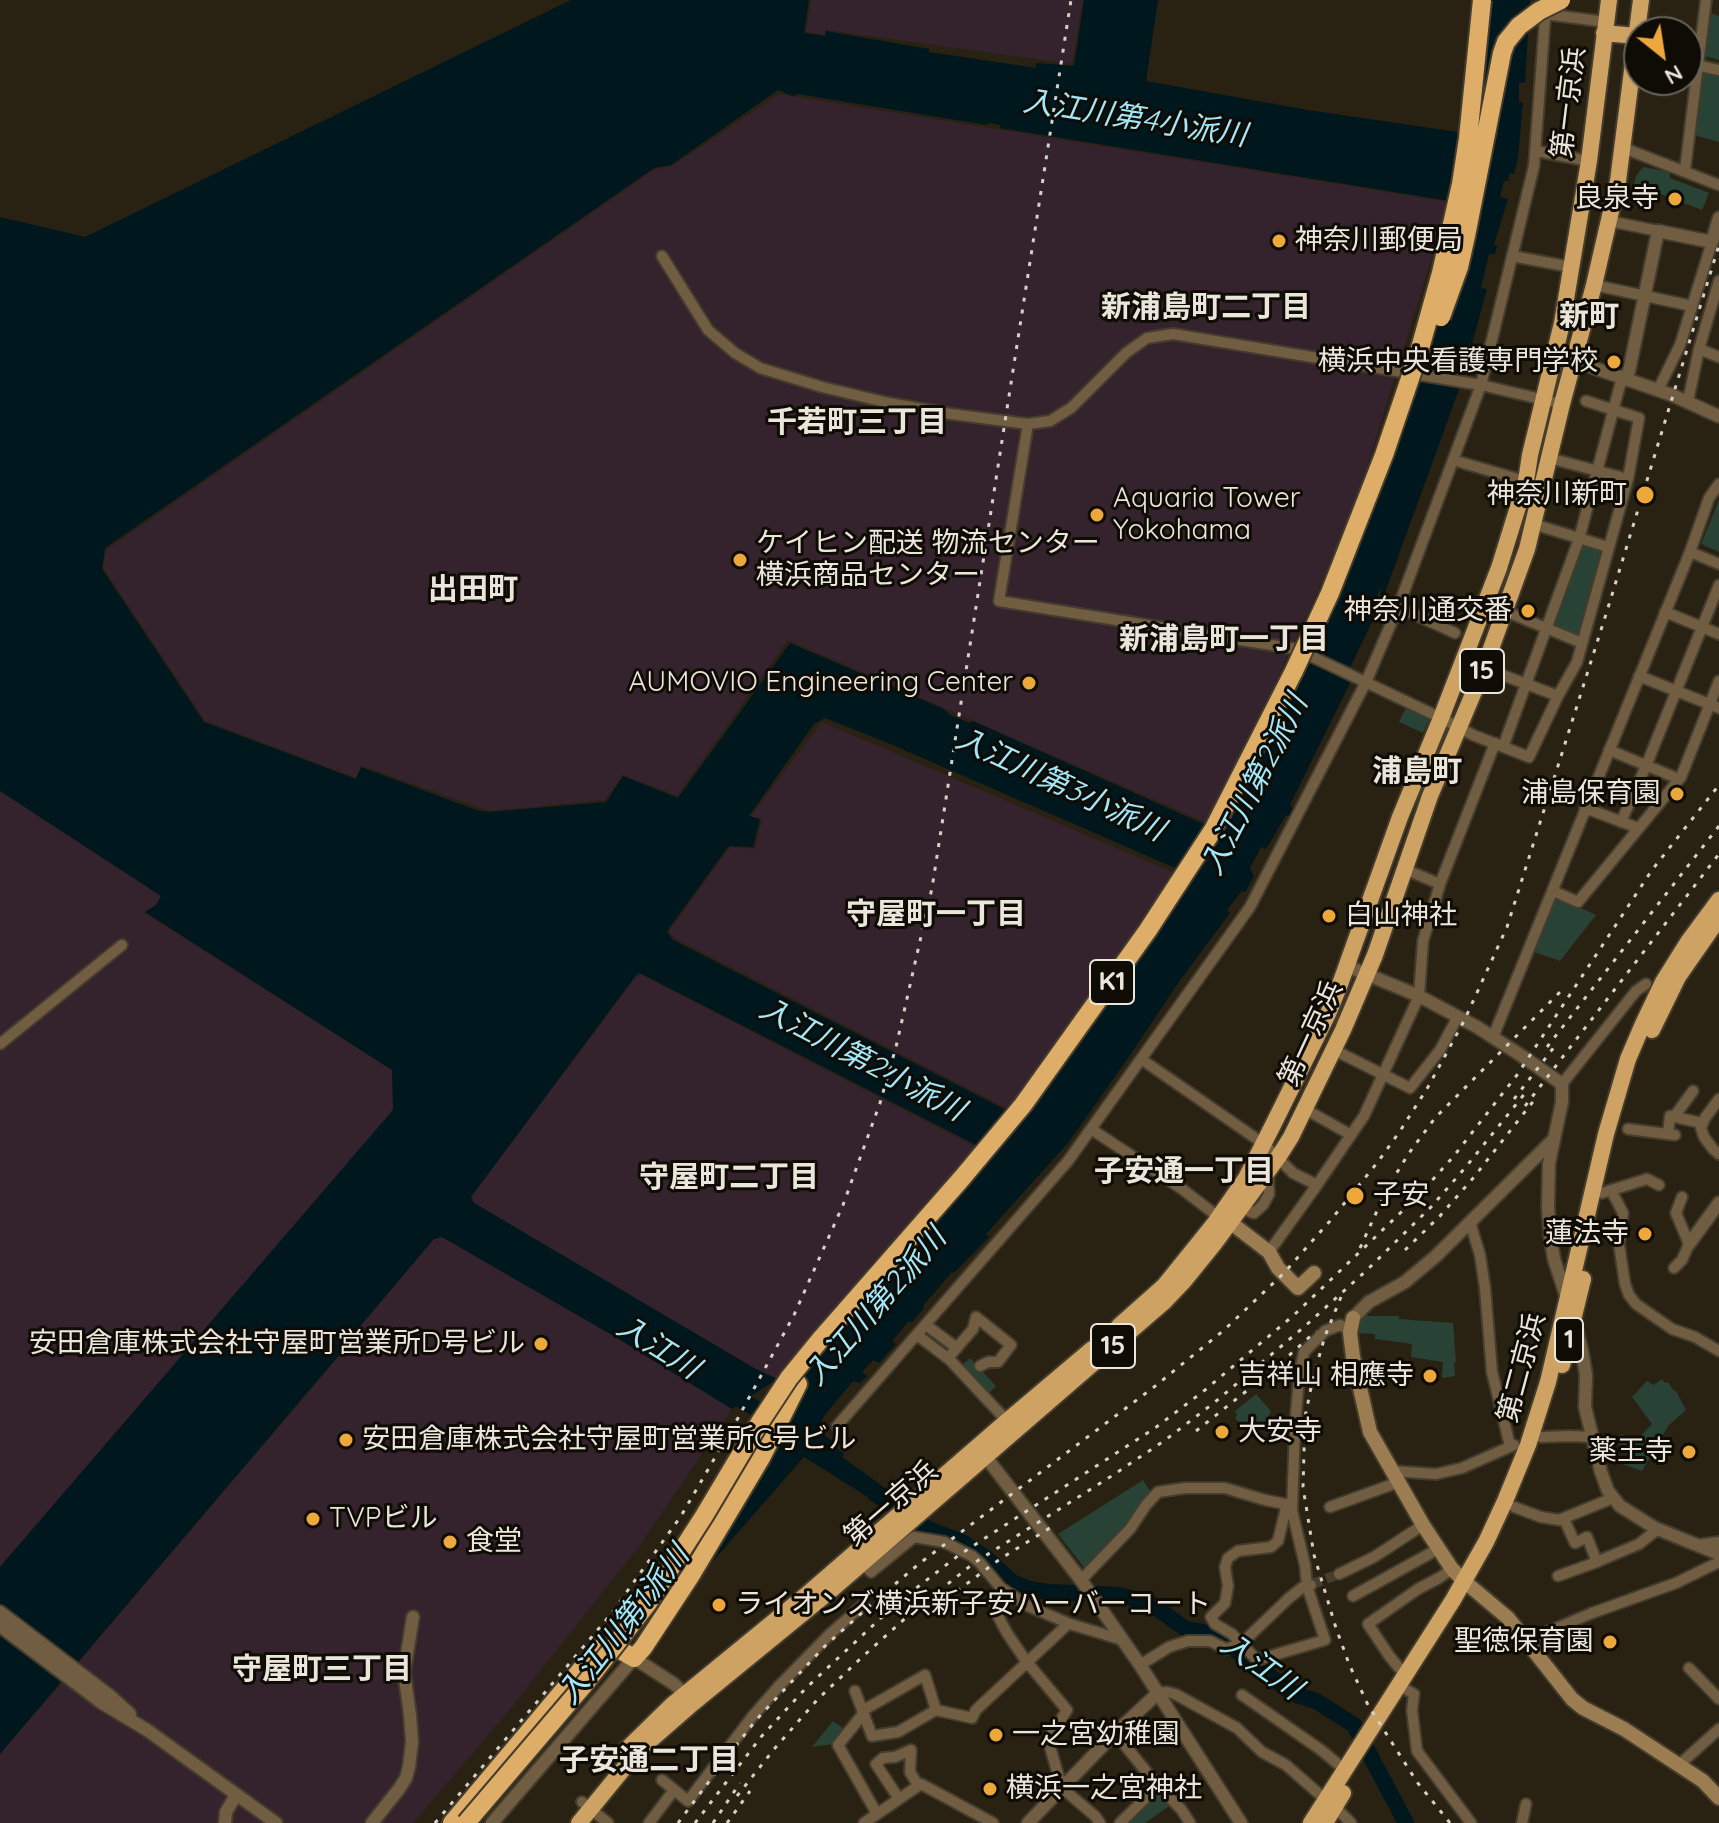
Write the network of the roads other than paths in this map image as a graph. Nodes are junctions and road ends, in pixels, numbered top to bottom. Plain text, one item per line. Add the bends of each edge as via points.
1 (1482, 0) edge
2 (1492, 0) edge
3 (1546, 0) edge
4 (1561, 0) edge
5 (1609, 0) edge
6 (1545, 14) junction
7 (1605, 28) junction
8 (1623, 33) edge
9 (1629, 96) edge
10 (1690, 96) edge
11 (1621, 147) junction
12 (1536, 151) junction
13 (1589, 161) junction
14 (1685, 170) junction
15 (1719, 185) edge
16 (1719, 218) edge
17 (1609, 221) junction
18 (1658, 231) junction
19 (1712, 242) junction
20 (662, 256) dead end
21 (1512, 256) junction
22 (1571, 267) junction
23 (1719, 281) edge
24 (1594, 285) junction
25 (1645, 295) junction
26 (1692, 306) junction
27 (1440, 319) junction
28 (1556, 346) junction
29 (1699, 349) junction
30 (1719, 357) edge
31 (1574, 361) junction
32 (1625, 378) junction
33 (1481, 385) junction
34 (1658, 390) junction
35 (1544, 399) junction
36 (1586, 401) dead end
37 (1688, 401) junction
38 (1562, 404) junction
39 (1614, 409) junction
40 (1719, 416) edge
41 (1028, 424) junction
42 (1549, 458) junction
43 (1453, 460) junction
44 (1597, 472) junction
45 (1518, 479) dead end
46 (1628, 479) junction
47 (1719, 484) edge
48 (1533, 524) junction
49 (1579, 539) junction
50 (1608, 547) junction
51 (1690, 552) junction
52 (1719, 564) edge
53 (1719, 585) edge
54 (1398, 607) junction
55 (1505, 611) junction
56 (1665, 612) junction
57 (1701, 627) junction
58 (1547, 629) junction
59 (1455, 633) dead end
60 (1719, 634) edge
61 (1582, 643) junction
62 (1484, 668) junction
63 (1639, 676) junction
64 (1719, 681) edge
65 (1366, 682) junction
66 (1526, 684) junction
67 (1676, 692) junction
68 (1558, 696) junction
69 (1714, 707) edge
70 (1441, 718) junction
71 (1459, 728) junction
72 (1499, 745) junction
73 (1609, 750) junction
74 (1646, 766) junction
75 (1679, 779) junction
76 (1585, 808) junction
77 (1621, 822) junction
78 (1638, 828) junction
79 (1404, 869) junction
80 (1440, 884) junction
81 (1553, 891) junction
82 (1719, 900) edge
83 (1719, 918) edge
84 (122, 945) dead end
85 (1347, 966) junction
86 (1367, 974) junction
87 (1646, 984) dead end
88 (1419, 996) junction
89 (1457, 1018) junction
90 (1493, 1037) junction
91 (0, 1044) edge
92 (1334, 1050) junction
93 (1141, 1059) junction
94 (1383, 1076) junction
95 (1562, 1084) junction
96 (1693, 1091) dead end
97 (1719, 1099) edge
98 (1305, 1109) junction
99 (1674, 1117) junction
100 (1702, 1123) junction
101 (1091, 1129) junction
102 (1628, 1129) dead end
103 (1351, 1135) junction
104 (1554, 1139) junction
105 (1264, 1144) junction
106 (1719, 1154) edge
107 (1279, 1156) junction
108 (1317, 1185) junction
109 (1659, 1185) dead end
110 (1607, 1191) junction
111 (1682, 1197) dead end
112 (1719, 1203) edge
113 (1231, 1215) junction
114 (1470, 1222) junction
115 (1689, 1244) junction
116 (1269, 1252) junction
117 (1674, 1268) dead end
118 (1314, 1273) dead end
119 (1567, 1298) junction
120 (1573, 1320) junction
121 (1348, 1322) junction
122 (926, 1325) junction
123 (917, 1335) junction
124 (957, 1348) junction
125 (1719, 1351) edge
126 (948, 1358) junction
127 (980, 1366) dead end
128 (798, 1384) junction
129 (1007, 1421) junction
130 (837, 1426) dead end
131 (1592, 1437) junction
132 (1535, 1441) junction
133 (1510, 1446) junction
134 (982, 1451) junction
135 (1395, 1477) junction
136 (1613, 1498) junction
137 (1290, 1505) junction
138 (1330, 1507) dead end
139 (1514, 1507) junction
140 (1564, 1519) junction
141 (901, 1521) junction
142 (1423, 1525) junction
143 (1658, 1529) junction
144 (1719, 1542) edge
145 (1697, 1545) junction
146 (1438, 1549) junction
147 (1719, 1554) edge
148 (1597, 1562) junction
149 (1719, 1562) edge
150 (862, 1563) junction
151 (1339, 1574) tunnel mouth
152 (1558, 1576) dead end
153 (665, 1578) junction
154 (1462, 1579) junction
155 (1084, 1584) junction
156 (1310, 1585) junction
157 (1001, 1588) junction
158 (1353, 1596) dead end
159 (863, 1605) dead end
160 (0, 1612) edge
161 (413, 1617) dead end
162 (1068, 1624) junction
163 (0, 1626) edge
164 (1123, 1640) junction
165 (1526, 1641) junction
166 (1241, 1644) junction
167 (638, 1653) junction
168 (1026, 1661) junction
169 (1140, 1665) junction
170 (1689, 1668) dead end
171 (72, 1674) junction
172 (1406, 1683) junction
173 (855, 1691) dead end
174 (1158, 1693) junction
175 (1242, 1695) dead end
176 (689, 1698) junction
177 (1719, 1699) edge
178 (936, 1710) junction
179 (863, 1712) junction
180 (1719, 1729) edge
181 (1115, 1733) junction
182 (1360, 1757) junction
183 (1679, 1765) junction
184 (1345, 1770) junction
185 (662, 1780) dead end
186 (918, 1785) junction
187 (1158, 1786) junction
188 (1062, 1788) junction
189 (674, 1790) junction
190 (236, 1795) junction
191 (1719, 1798) edge
192 (899, 1799) junction
193 (1330, 1804) junction
194 (1526, 1804) dead end
195 (586, 1806) junction
196 (877, 1814) junction
197 (1034, 1821) edge
198 (225, 1823) edge
199 (276, 1823) edge
200 (372, 1823) edge
201 (454, 1823) edge
202 (466, 1823) edge
203 (480, 1823) edge
204 (492, 1823) edge
205 (565, 1823) edge
206 (579, 1823) edge
207 (608, 1823) edge
208 (649, 1823) edge
209 (864, 1823) edge
210 (993, 1823) edge
211 (1100, 1823) edge
212 (1120, 1823) edge
213 (1190, 1823) edge
214 (1241, 1823) edge
215 (1311, 1823) edge
216 (1325, 1823) edge
217 (1351, 1823) edge
218 (1471, 1823) edge
219 (1522, 1823) edge

1 - 153 highway, K1, bridge via 1461,184 1419,352 1330,593 1242,775 1182,880 1023,1105 789,1378
2 - 27 highway, K1, bridge via 1478,140
3 - 6 street
4 - 27 highway, bridge via 1519,26 1506,42 1459,267
5 - 7 highway, 第一京浜 / 15
6 - 7 street
6 - 12 street
7 - 8 highway
7 - 13 highway, 第一京浜 / 15
9 - 11 highway, 第一京浜 / 15
10 - 14 street
11 - 14 street
11 - 17 highway, 第一京浜 / 15
12 - 13 street
12 - 21 street
13 - 22 highway, 第一京浜 / 15
14 - 15 street
16 - 19 street
17 - 18 street
17 - 24 highway, 第一京浜 / 15
18 - 19 street
18 - 25 street
19 - 26 street
20 - 41 street via 708,330 760,368 889,403
21 - 22 street
21 - 33 street
22 - 28 highway, 第一京浜 / 15
23 - 29 street
24 - 25 street
24 - 31 highway, 第一京浜 / 15
25 - 26 street
25 - 32 street
26 - 34 street
27 - 128 highway, K1 via 1340,597 1207,861 1031,1112
28 - 31 street
28 - 35 highway, 第一京浜 / 15
29 - 30 street
29 - 37 street
31 - 32 street
31 - 38 highway, 第一京浜 / 15
32 - 34 street
32 - 39 street
33 - 35 street
33 - 41 street via 1173,334 1147,338 1071,408 1050,421
33 - 43 street
34 - 37 street
35 - 38 street
35 - 70 highway, 第一京浜 / 15 via 1509,541
36 - 39 street
37 - 40 street
38 - 42 highway, 第一京浜 / 15
39 - 44 street
39 - 46 street via 1639,418
41 - 65 street via 999,601 1296,649
42 - 44 street
42 - 48 highway, 第一京浜 / 15
43 - 45 street
43 - 54 street
44 - 46 street
44 - 49 street
46 - 50 street
47 - 51 street
48 - 49 street
48 - 55 highway, 第一京浜 / 15
49 - 50 street
49 - 58 street
50 - 61 street
51 - 52 street
51 - 56 street
53 - 57 street
54 - 59 street
54 - 65 street
55 - 58 street
55 - 62 highway, 第一京浜 / 15
56 - 57 street
56 - 63 street
57 - 60 street
57 - 67 street
58 - 61 street
58 - 66 street
61 - 68 street
62 - 66 street
62 - 71 highway, 第一京浜 / 15
63 - 67 street
63 - 73 street
64 - 69 street
65 - 70 street
65 - 93 street via 1250,907
66 - 68 street
66 - 72 street
67 - 69 street
67 - 74 street
68 - 72 street via 1529,757
69 - 75 street
70 - 71 street
70 - 85 highway, 第一京浜 / 15
71 - 72 street
71 - 79 highway, 第一京浜 / 15
72 - 80 street
73 - 74 street
73 - 76 street
74 - 75 street
74 - 77 street
75 - 78 street
76 - 77 street
76 - 81 street
77 - 78 street
78 - 81 street via 1578,902
79 - 80 street
79 - 86 highway, 第一京浜 / 15
80 - 88 street via 1423,941
81 - 90 street
82 - 119 highway, 第二京浜 / 1 via 1659,989 1628,1059
83 - 110 highway, 第二京浜 / 1 via 1678,977 1637,1064
84 - 91 street
85 - 86 street
85 - 105 highway, 第一京浜 / 15
86 - 88 street
86 - 92 highway, 第一京浜 / 15
87 - 95 street
88 - 89 street
88 - 94 street
89 - 90 street
89 - 94 street via 1410,1088
90 - 95 street
92 - 94 street
92 - 98 highway, 第一京浜 / 15
93 - 101 street
93 - 105 street
94 - 103 street
95 - 104 street
96 - 99 street
97 - 100 street
98 - 103 street
98 - 107 highway, 第一京浜 / 15
99 - 100 street
99 - 102 street via 1670,1116 1672,1135
100 - 106 street via 1704,1137
101 - 113 street via 1212,1212
101 - 122 street
103 - 108 street
104 - 114 street
104 - 119 street via 1550,1235
105 - 107 street
105 - 113 highway, 第一京浜 / 15
107 - 108 street via 1285,1167
107 - 113 highway, 第一京浜 / 15
108 - 116 street
109 - 110 street via 1647,1179
110 - 120 highway, 第二京浜 / 1
110 - 125 street via 1623,1213 1619,1244 1629,1295 1672,1329
111 - 115 street via 1676,1213
112 - 115 street
113 - 116 main road
113 - 129 highway, 第一京浜 / 15 via 1164,1286
113 - 134 highway, 第一京浜 / 15 via 1164,1302
114 - 121 street via 1415,1275 1369,1302
114 - 133 street via 1485,1288 1492,1372
115 - 117 street
116 - 118 main road via 1298,1288
119 - 120 street
119 - 132 highway, 第二京浜 / 1
120 - 131 street via 1586,1375 1585,1407
120 - 132 highway, 第二京浜 / 1 via 1557,1387
121 - 135 main road via 1370,1432
121 - 137 street via 1325,1331 1304,1352
122 - 123 street
122 - 124 street
123 - 126 street
123 - 130 street
124 - 126 street
124 - 127 street via 976,1317 1011,1345 998,1362
126 - 129 street
128 - 167 highway via 761,1458
128 - 203 highway, K1 via 650,1617
129 - 134 highway, 第一京浜 / 15
131 - 132 street
131 - 136 street
132 - 133 street
132 - 139 highway, 第二京浜 / 1
132 - 154 highway, 第二京浜 / 1
133 - 135 street via 1462,1468
134 - 141 highway, 第一京浜 / 15
134 - 155 street
135 - 138 street
135 - 142 main road
136 - 140 street
136 - 143 street
137 - 155 street via 1225,1488 1158,1492
137 - 156 street
137 - 166 street via 1271,1547 1228,1558 1225,1603 1211,1617
139 - 140 street
139 - 154 highway, 第二京浜 / 1 via 1494,1547
140 - 148 street via 1575,1543 1587,1537
141 - 150 highway, 第一京浜 / 15
141 - 176 highway, 第一京浜 / 15
142 - 146 main road
142 - 151 street
143 - 145 street
143 - 148 street via 1639,1544
144 - 145 street
145 - 147 street
146 - 154 main road
146 - 158 street
148 - 152 street
149 - 165 street
150 - 157 street via 871,1572 914,1537 937,1540 972,1556
150 - 176 highway, 第一京浜 / 15
153 - 201 highway, bridge
153 - 202 highway, K1, bridge via 600,1665
154 - 165 main road
154 - 172 highway, 第二京浜 / 1
154 - 172 street via 1439,1578 1368,1624
155 - 164 street
156 - 166 street
156 - 166 street via 1325,1640 1257,1660
157 - 162 street
157 - 168 street via 995,1602 998,1616
159 - 189 street via 778,1687 688,1801
160 - 171 street
161 - 200 street via 404,1672 412,1742 409,1767
162 - 164 street
162 - 168 street
163 - 171 street
164 - 169 street
165 - 183 main road via 1583,1708
166 - 169 street via 1226,1649 1210,1641 1188,1641
167 - 176 street
167 - 201 highway via 613,1646 595,1653
167 - 204 street
168 - 178 street via 972,1718
168 - 188 street via 1067,1710 1048,1740
169 - 174 street
170 - 177 street
171 - 190 street via 109,1695
172 - 182 highway, 第二京浜 / 1
172 - 218 street via 1414,1694 1417,1751
173 - 179 street
174 - 181 street
174 - 193 street via 1175,1694 1237,1728
174 - 214 street
175 - 184 street
176 - 195 highway, 第一京浜 / 15 via 631,1743
178 - 179 street via 898,1732 872,1736
178 - 179 street via 925,1675
179 - 196 street via 838,1745
180 - 183 street
181 - 187 street
181 - 188 street
182 - 184 highway, 第二京浜 / 1
182 - 193 highway, 第二京浜 / 1
183 - 191 main road
184 - 193 highway, 第二京浜 / 1
185 - 189 street
186 - 192 street
186 - 192 street via 910,1772 911,1750 883,1758 876,1764
186 - 210 street
187 - 212 street
187 - 213 street
188 - 197 street
188 - 211 street
189 - 208 street
190 - 198 street
190 - 199 street
192 - 196 street
193 - 215 highway, 第二京浜 / 1
193 - 216 highway, 第二京浜 / 1
193 - 217 street
194 - 219 street
195 - 205 highway, 第一京浜 / 15
195 - 206 highway, 第一京浜 / 15
195 - 207 street
196 - 209 street

